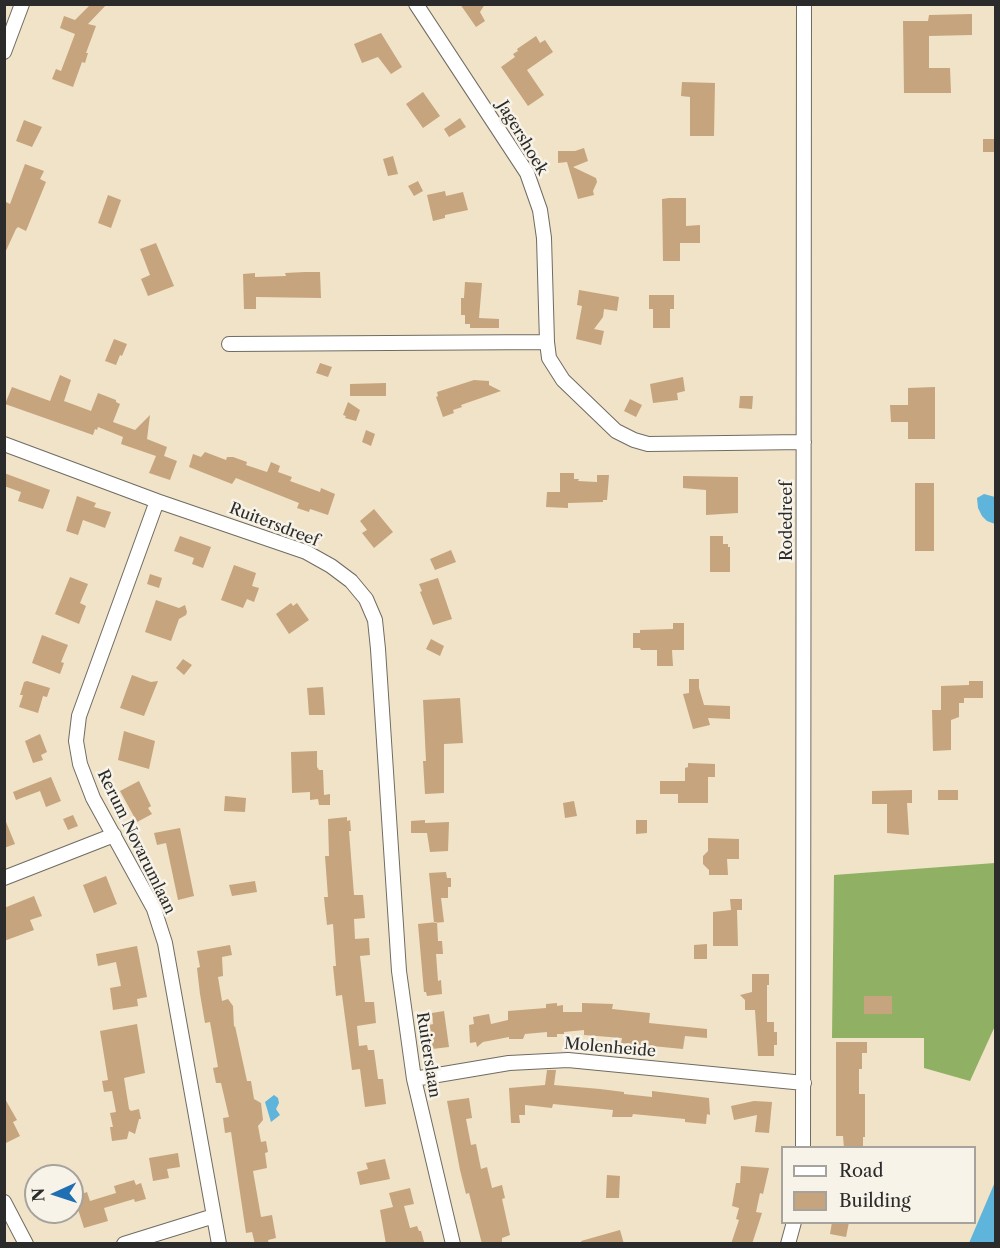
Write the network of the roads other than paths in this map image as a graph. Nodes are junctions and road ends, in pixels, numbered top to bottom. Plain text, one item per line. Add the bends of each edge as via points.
1 (22, 4) edge
2 (416, 4) edge
3 (804, 4) edge
4 (4, 52) edge
5 (547, 342) junction
6 (229, 345) dead end
7 (804, 442) junction
8 (4, 444) edge
9 (157, 501) junction
10 (114, 835) junction
11 (391, 869) joint
12 (4, 878) edge
13 (414, 1079) junction
14 (804, 1083) junction
15 (803, 1146) edge
16 (4, 1202) edge
17 (214, 1216) junction
18 (793, 1224) edge
19 (26, 1244) edge
20 (124, 1244) edge
21 (219, 1244) edge
22 (453, 1244) edge
23 (788, 1244) edge

1 - 4 street
2 - 5 street, Jagershoek via 527,172 542,219
3 - 7 street, Rodedreef
5 - 6 street
5 - 7 street, Jagershoek via 549,358 563,380 616,431 634,440 648,444
7 - 14 street, Rodedreef
8 - 9 street, Ruitersdreef
9 - 10 street, Rerum Novarumlaan via 79,716 76,741 80,764
9 - 11 street, Ruitersdreef via 306,552 351,581 366,599 375,620 378,648
10 - 12 street
10 - 17 street, Rerum Novarumlaan via 154,909 165,943
11 - 13 street, Ruiterslaan via 399,971
13 - 14 street, Molenheide via 509,1063 568,1060
13 - 22 street, Ruiterslaan
14 - 15 street, Rodedreef
16 - 19 street
17 - 20 street
17 - 21 street, Rerum Novarumlaan
18 - 23 street

